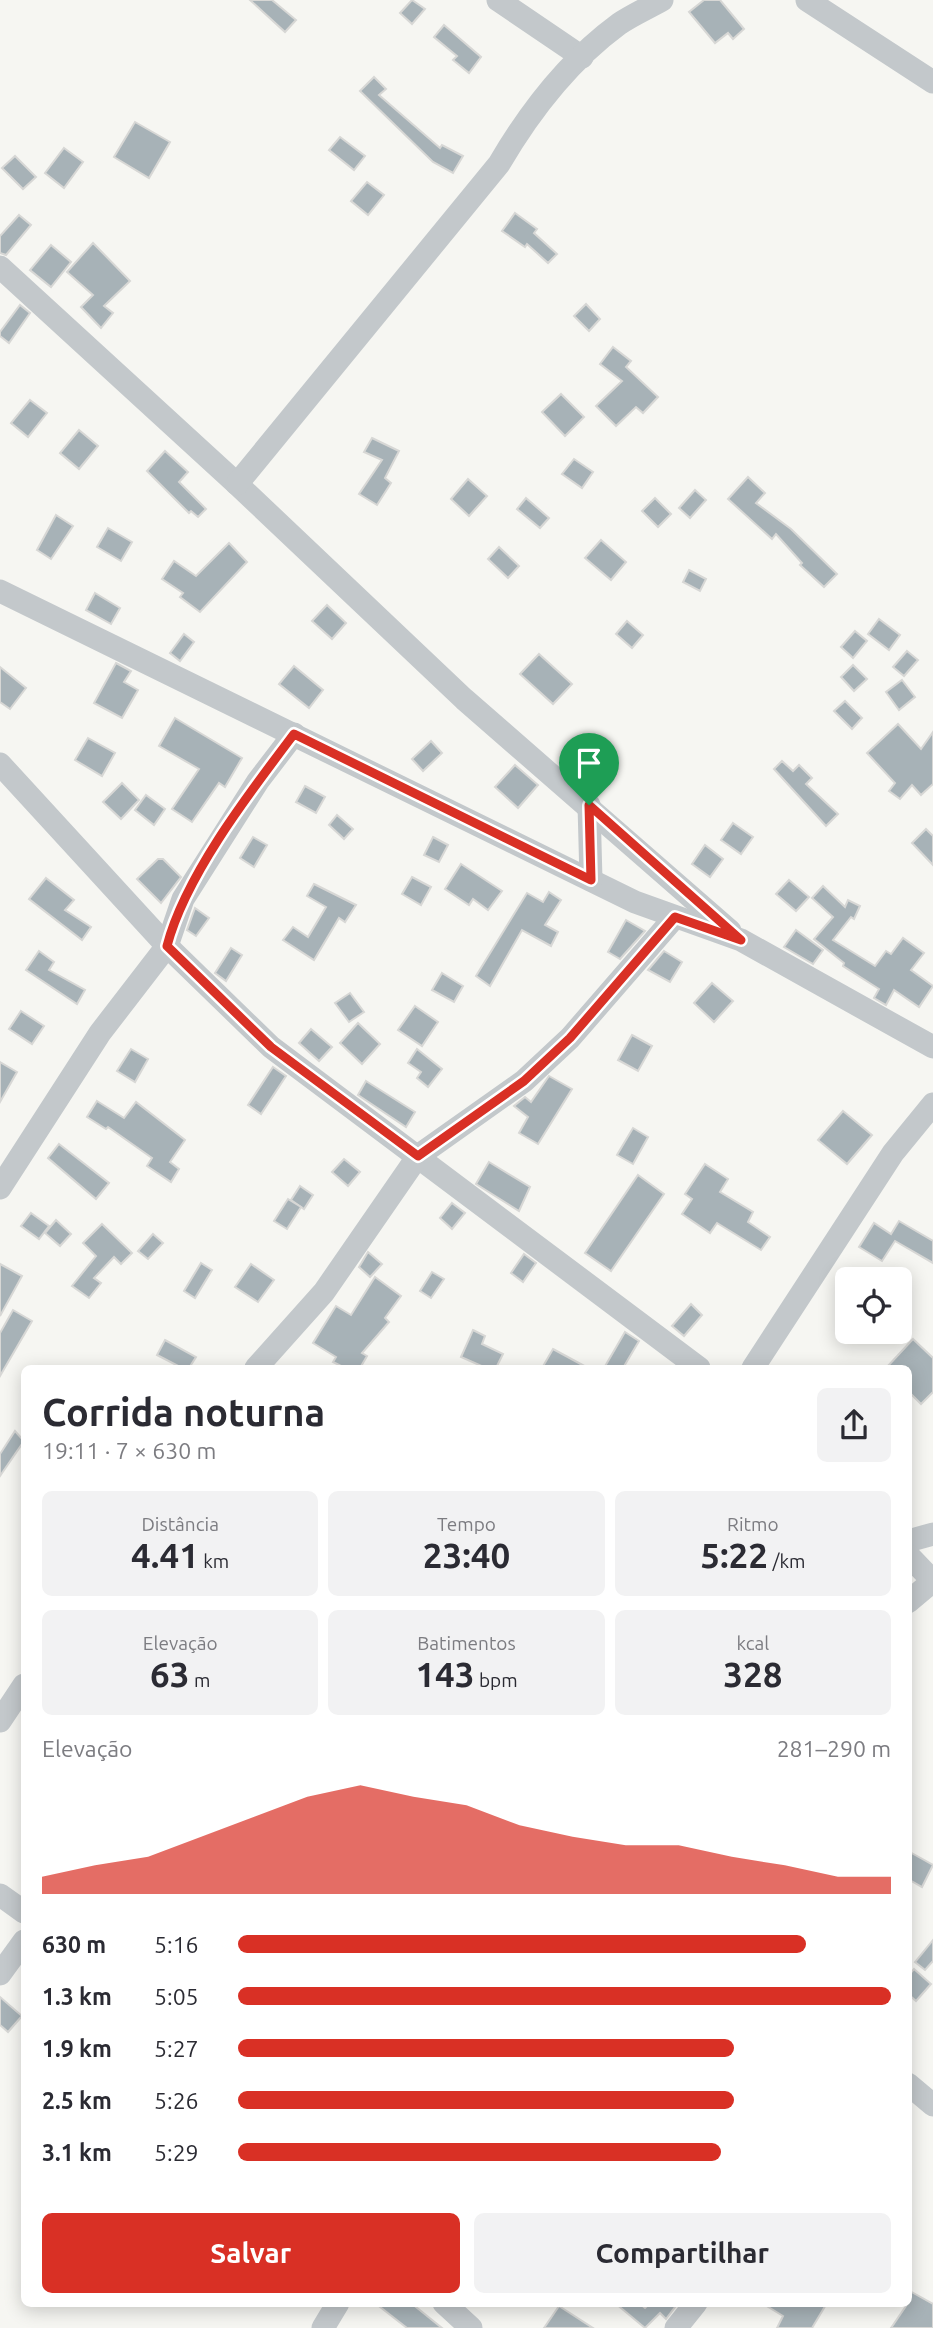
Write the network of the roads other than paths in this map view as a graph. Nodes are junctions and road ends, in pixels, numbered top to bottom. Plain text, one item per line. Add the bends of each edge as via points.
1 (498, 0) edge
2 (662, 0) edge
3 (807, 0) edge
4 (582, 57) junction
5 (933, 82) edge
6 (0, 267) edge
7 (237, 484) junction
8 (0, 591) edge
9 (294, 734) junction
10 (0, 764) edge
11 (589, 805) junction
12 (591, 880) junction
13 (675, 917) junction
14 (741, 940) junction
15 (167, 946) junction
16 (933, 1047) edge
17 (933, 1104) edge
18 (418, 1156) junction
19 (0, 1188) edge
20 (259, 1365) edge
21 (695, 1365) edge
22 (755, 1365) edge
23 (933, 1535) edge
24 (912, 1540) edge
25 (912, 1559) edge
26 (912, 1599) edge
27 (21, 1690) edge
28 (0, 1721) edge
29 (0, 1895) edge
30 (21, 1910) edge
31 (21, 1945) edge
32 (0, 1974) edge
33 (336, 2307) edge
34 (448, 2307) edge
35 (693, 2307) edge
36 (323, 2328) edge
37 (471, 2328) edge
38 (676, 2328) edge

1 - 4 street
2 - 4 street via 620,24
3 - 5 street
4 - 7 street via 527,116 499,163
6 - 7 street
7 - 11 street via 464,699
8 - 9 street
9 - 12 street
9 - 15 street via 258,781 183,899
10 - 15 street
11 - 12 street
11 - 14 street
12 - 13 street
13 - 14 street
13 - 18 street via 570,1038 524,1081
14 - 16 street
15 - 18 street via 271,1047
15 - 19 street via 100,1033
17 - 22 street via 893,1153
18 - 20 street via 324,1292
18 - 21 street
23 - 24 street
25 - 26 street via 933,1581
27 - 28 street
29 - 30 street
31 - 32 street
33 - 36 street
34 - 37 street
35 - 38 street

